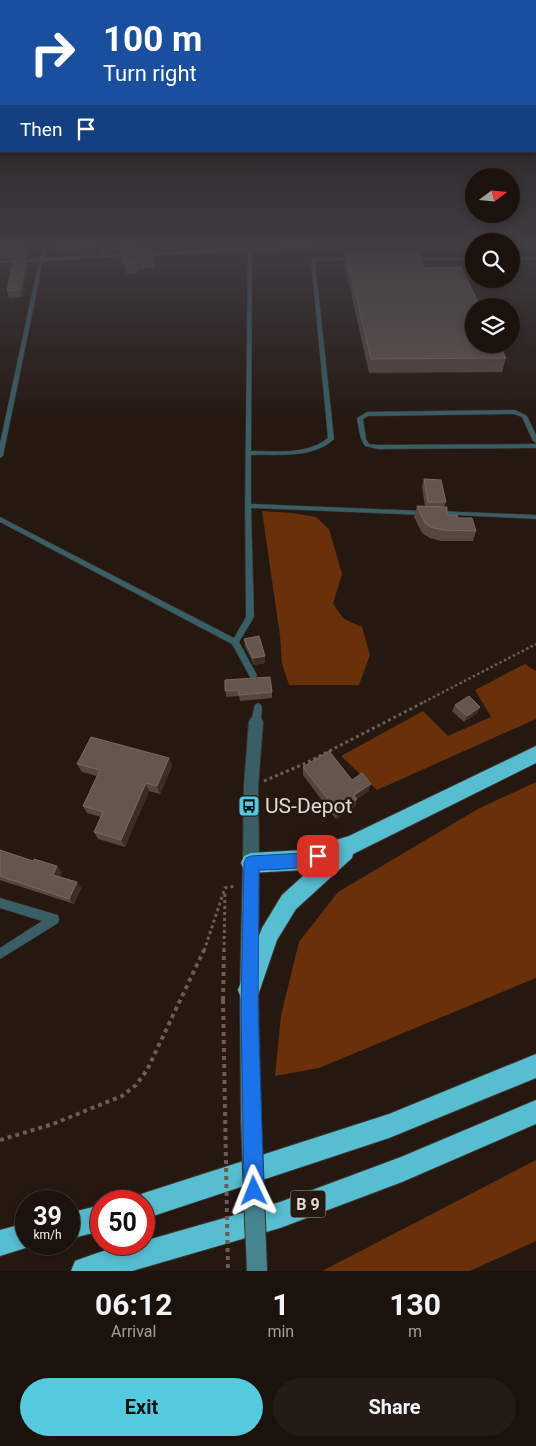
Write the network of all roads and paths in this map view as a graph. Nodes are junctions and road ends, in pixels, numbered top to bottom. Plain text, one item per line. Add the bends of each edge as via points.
1 (33, 303) edge
2 (250, 303) edge
3 (317, 303) edge
4 (536, 441) edge
5 (536, 446) edge
6 (250, 453) junction
7 (0, 456) edge
8 (248, 506) junction
9 (536, 517) edge
10 (0, 519) edge
11 (235, 642) junction
12 (536, 644) edge
13 (253, 675) dead end
14 (257, 714) dead end
15 (536, 754) edge
16 (251, 786) junction
17 (352, 846) junction
18 (251, 863) junction
19 (251, 884) junction
20 (225, 888) junction
21 (0, 903) edge
22 (0, 954) edge
23 (250, 990) junction
24 (536, 1066) edge
25 (536, 1112) edge
26 (0, 1140) edge
27 (155, 1203) edge
28 (15, 1239) edge
29 (0, 1243) edge
30 (85, 1271) edge
31 (228, 1271) edge
32 (257, 1271) edge

1 - 7 lane
2 - 6 lane
3 - 6 lane via 331,439 325,446 311,450
4 - 5 lane via 524,416 515,412 367,414 360,418 363,439 367,445 378,448
6 - 8 lane
8 - 9 lane
8 - 11 lane via 250,617
10 - 11 lane
11 - 13 lane
12 - 16 path via 306,763
14 - 16 street
15 - 17 highway
16 - 18 street
17 - 18 highway via 304,860
17 - 23 highway via 289,902 269,935
18 - 19 main road
19 - 20 path
19 - 23 main road
20 - 26 path via 206,946 147,1070 136,1085 122,1096 53,1124
20 - 31 path, bridge via 223,1000
21 - 22 lane via 54,920
23 - 32 main road, bridge
24 - 27 highway via 389,1126
25 - 30 highway, B 9 via 402,1169 280,1215
28 - 29 highway

